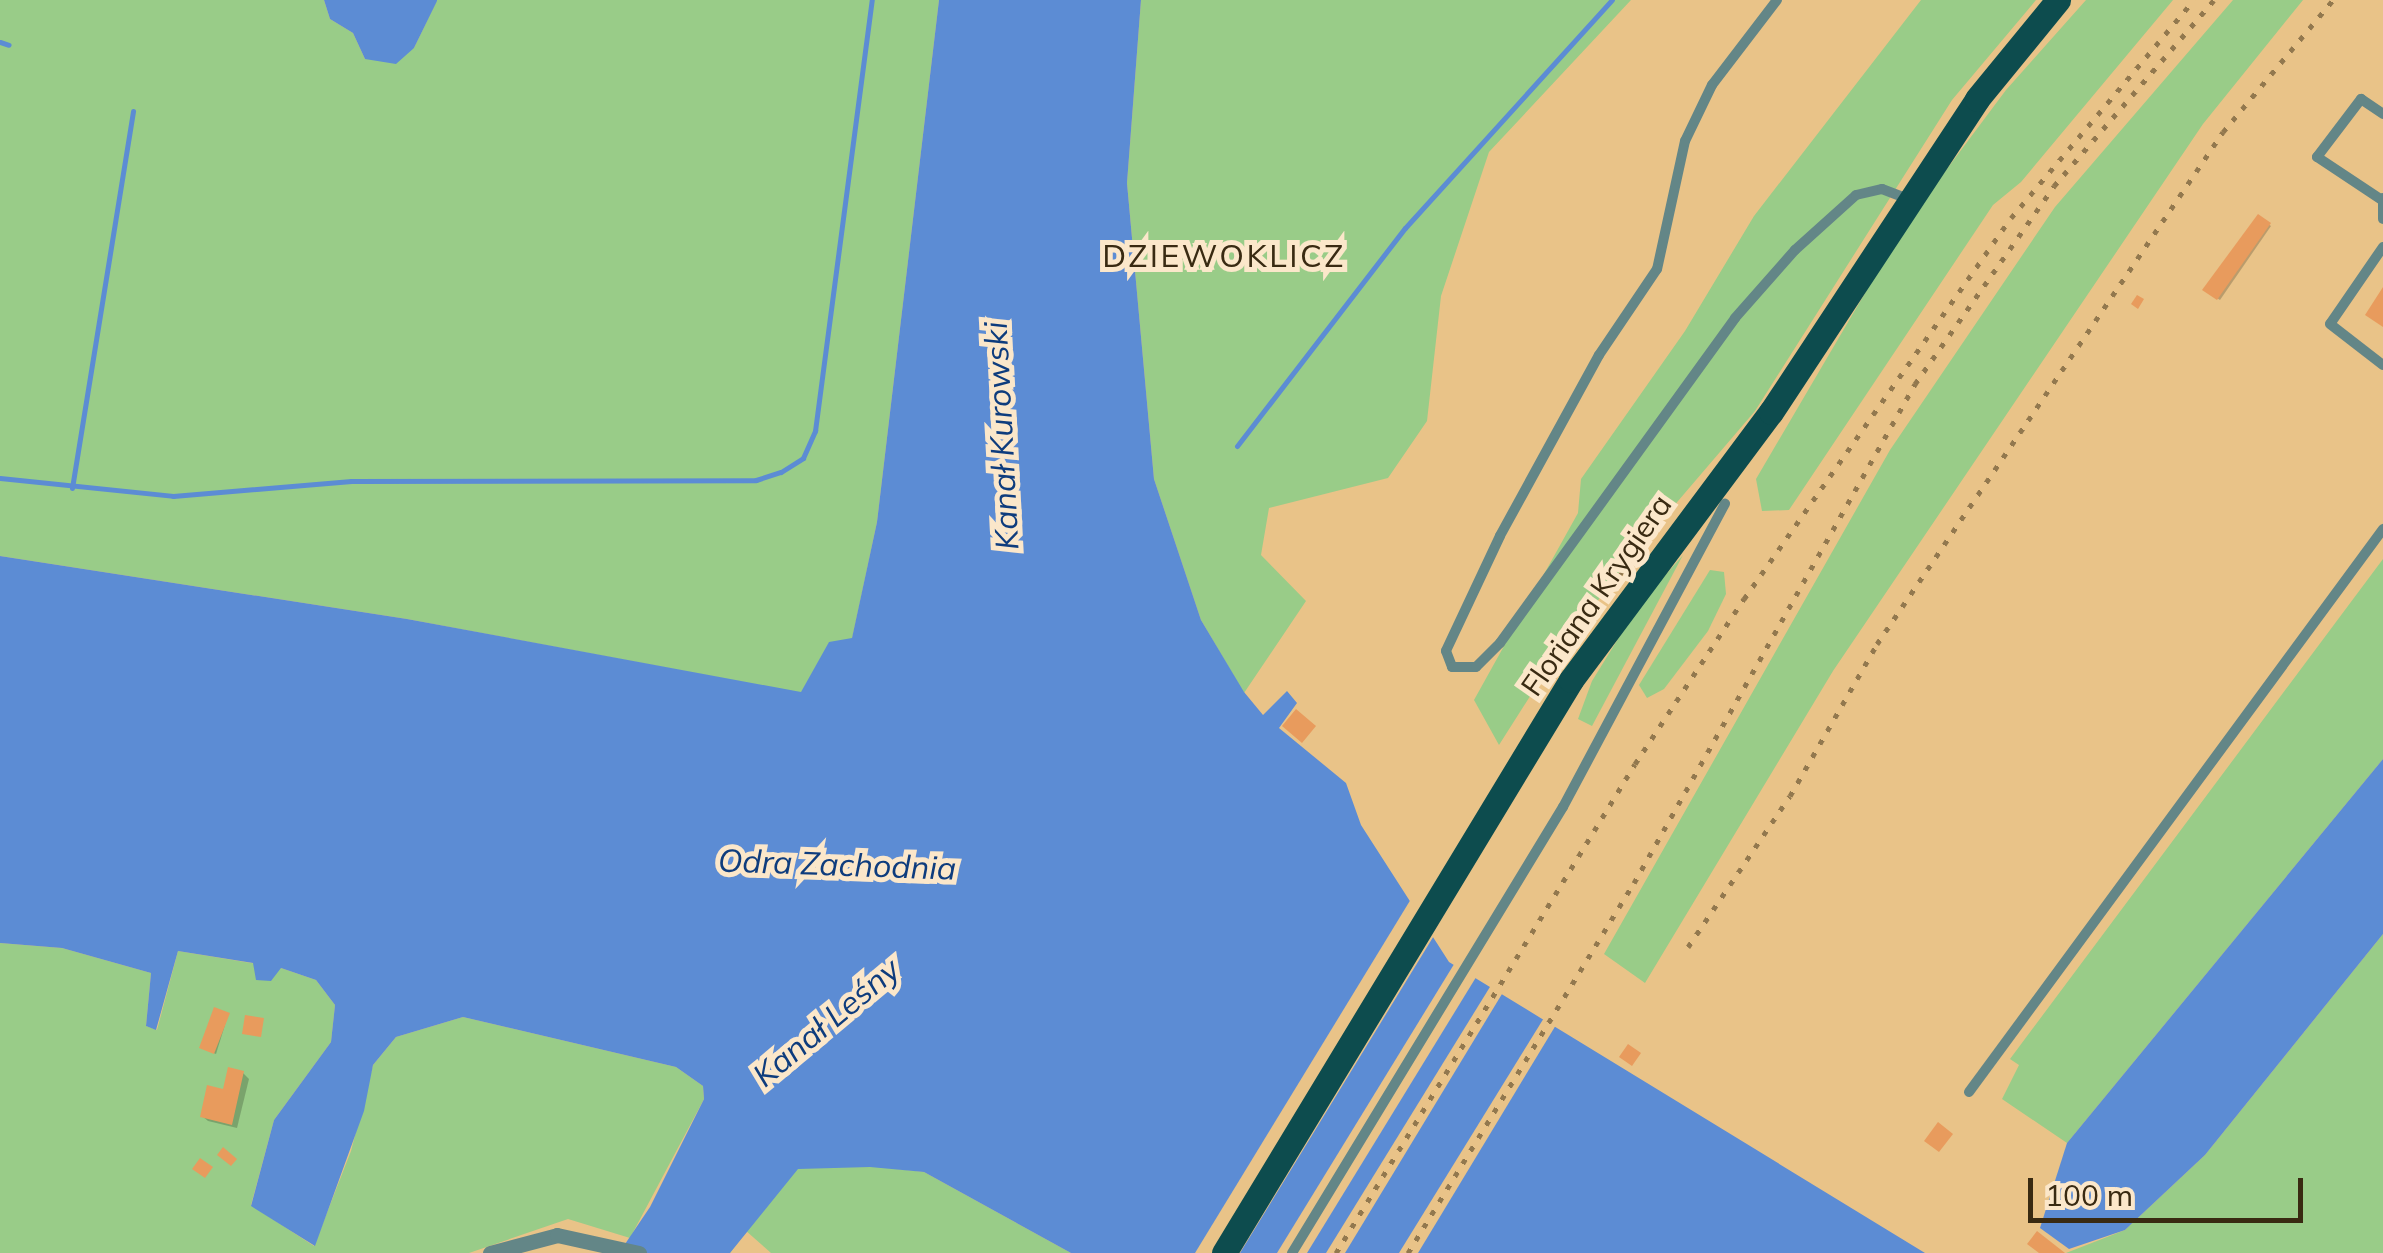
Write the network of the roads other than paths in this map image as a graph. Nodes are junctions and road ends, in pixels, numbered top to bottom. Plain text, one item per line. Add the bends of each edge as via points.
1 (1777, 0) edge
2 (2058, 0) edge
3 (2383, 114) edge
4 (1908, 199) junction
5 (2382, 199) edge
6 (2383, 219) edge
7 (2383, 247) edge
8 (2383, 366) edge
9 (1725, 503) dead end
10 (2383, 529) edge
11 (1970, 1092) dead end
12 (490, 1253) edge
13 (640, 1253) edge
14 (1224, 1253) edge
15 (1292, 1253) edge

1 - 4 lane via 1712,85 1681,156 1657,269 1600,355 1500,536 1446,651 1452,667 1476,667 1500,643 1734,318 1794,250 1856,194 1882,188
2 - 4 main road, Floriana Krygiera via 1977,99
3 - 5 lane via 2361,98 2316,157
4 - 14 main road, Floriana Krygiera via 1771,412 1571,680
5 - 6 lane
7 - 8 lane via 2330,324
9 - 15 lane, Floriana Krygiera via 1499,913
10 - 11 lane
12 - 13 street via 557,1236

